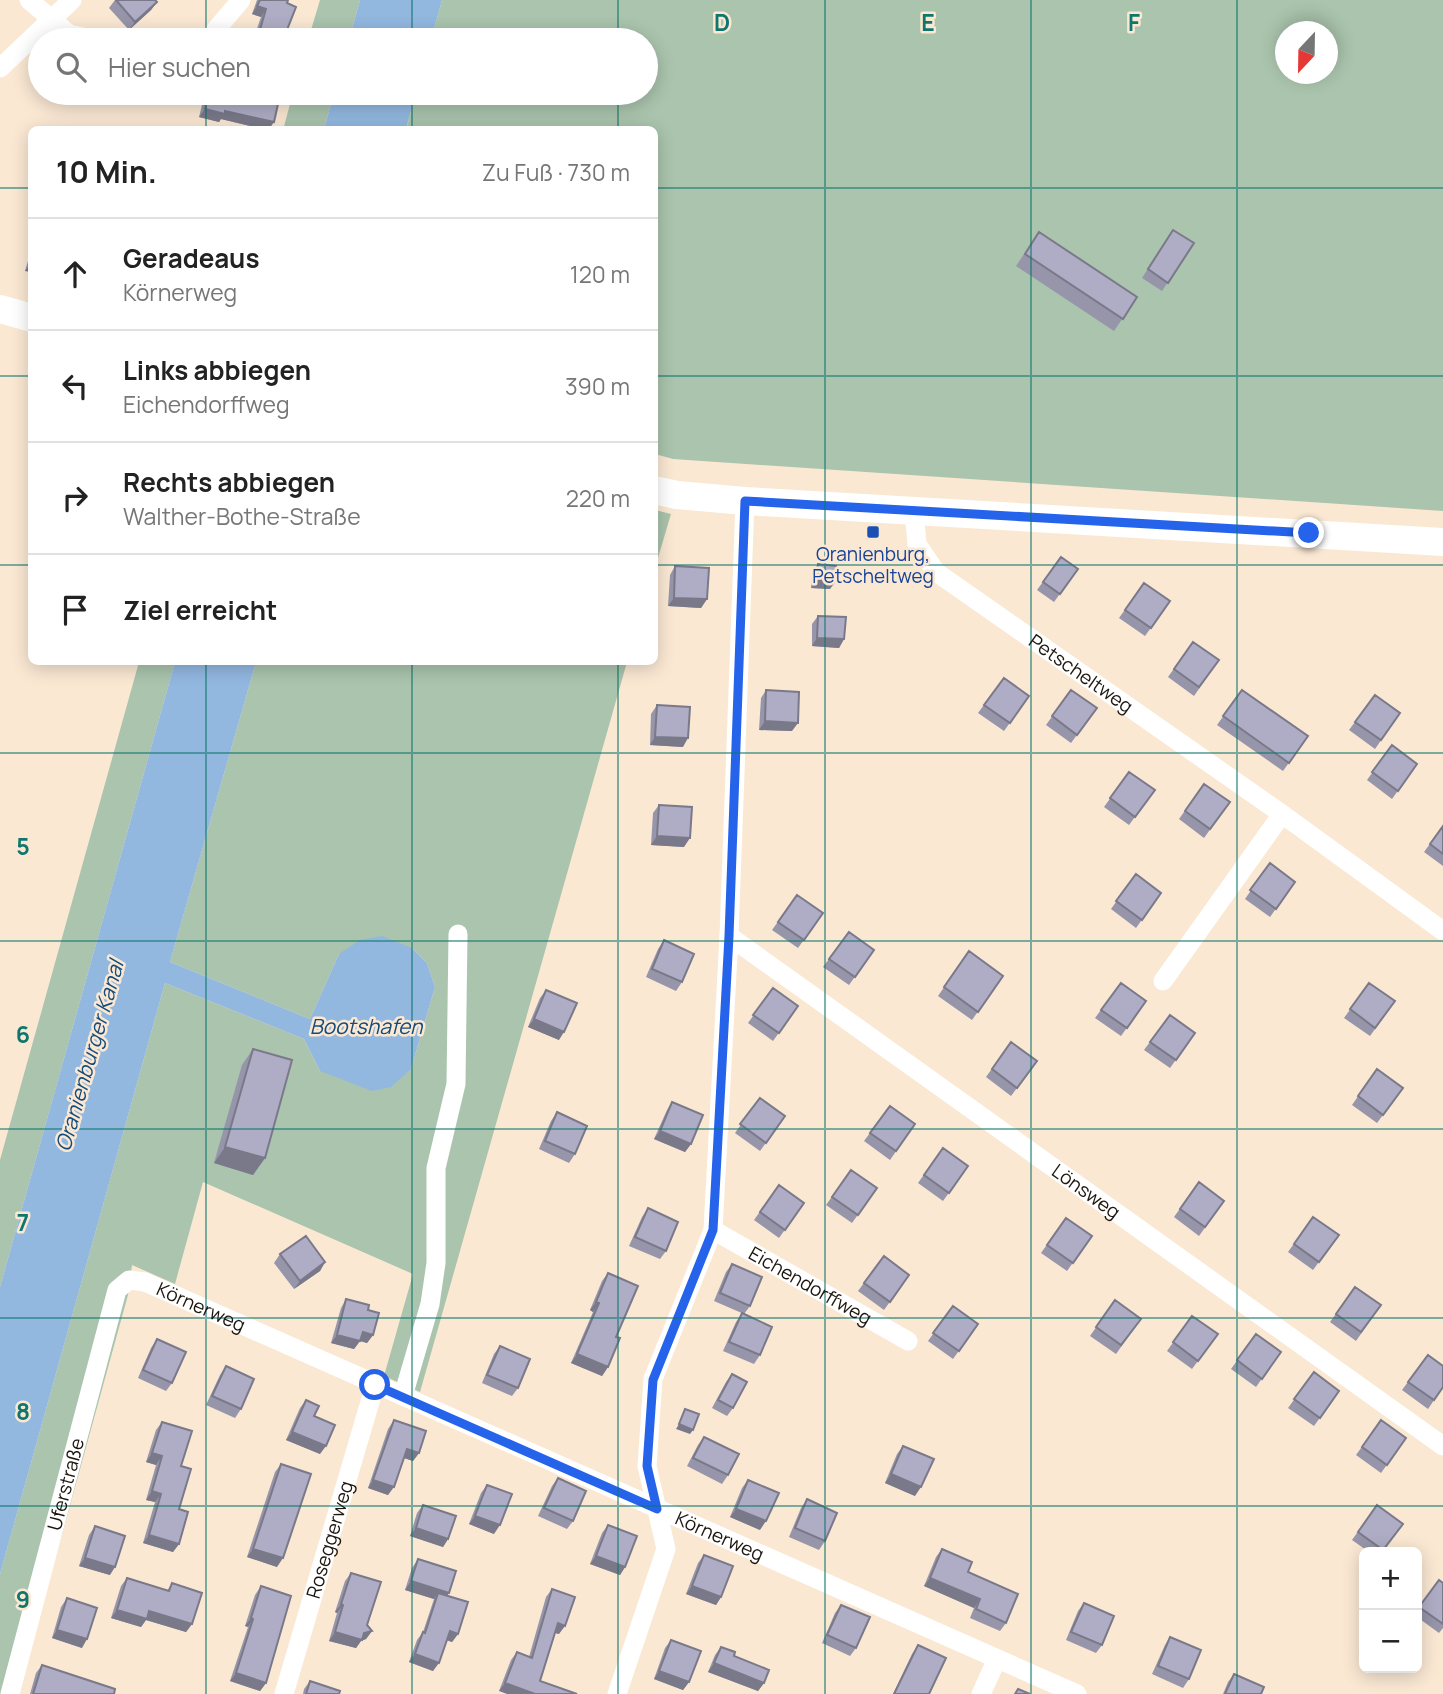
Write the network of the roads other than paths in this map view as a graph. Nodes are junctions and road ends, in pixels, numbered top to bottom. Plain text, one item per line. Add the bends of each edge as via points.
1 (29, 0) edge
2 (72, 0) edge
3 (241, 0) edge
4 (51, 18) junction
5 (41, 28) edge
6 (62, 28) edge
7 (217, 28) edge
8 (28, 41) edge
9 (0, 68) edge
10 (0, 309) edge
11 (28, 317) edge
12 (658, 491) edge
13 (745, 501) junction
14 (914, 510) junction
15 (1443, 542) edge
16 (1282, 814) junction
17 (1443, 932) edge
18 (458, 934) dead end
19 (729, 936) junction
20 (1163, 981) dead end
21 (713, 1230) junction
22 (130, 1280) joint
23 (908, 1341) dead end
24 (375, 1385) junction
25 (403, 1396) junction
26 (1443, 1446) edge
27 (657, 1509) junction
28 (997, 1659) junction
29 (10, 1694) edge
30 (284, 1694) edge
31 (617, 1694) edge
32 (981, 1694) edge
33 (1077, 1694) edge

1 - 4 street
2 - 4 street
3 - 7 street
4 - 5 street
4 - 6 street
8 - 9 street
10 - 11 street
12 - 13 street
13 - 14 street
13 - 19 street
14 - 15 street
14 - 16 street, Petscheltweg via 917,544 936,572
16 - 17 street, Petscheltweg
16 - 20 street
18 - 25 street via 456,1084 436,1168 436,1263 430,1304
19 - 21 street
19 - 26 street, Lönsweg
21 - 23 street, Eichendorffweg
21 - 27 street via 653,1380 647,1466
22 - 24 street, Körnerweg via 145,1282
22 - 29 street, Uferstraße via 117,1290
24 - 25 street, Körnerweg
24 - 30 street, Roseggerweg
25 - 27 street, Körnerweg
27 - 28 street, Körnerweg
27 - 31 street via 666,1549
28 - 32 street
28 - 33 street, Körnerweg

